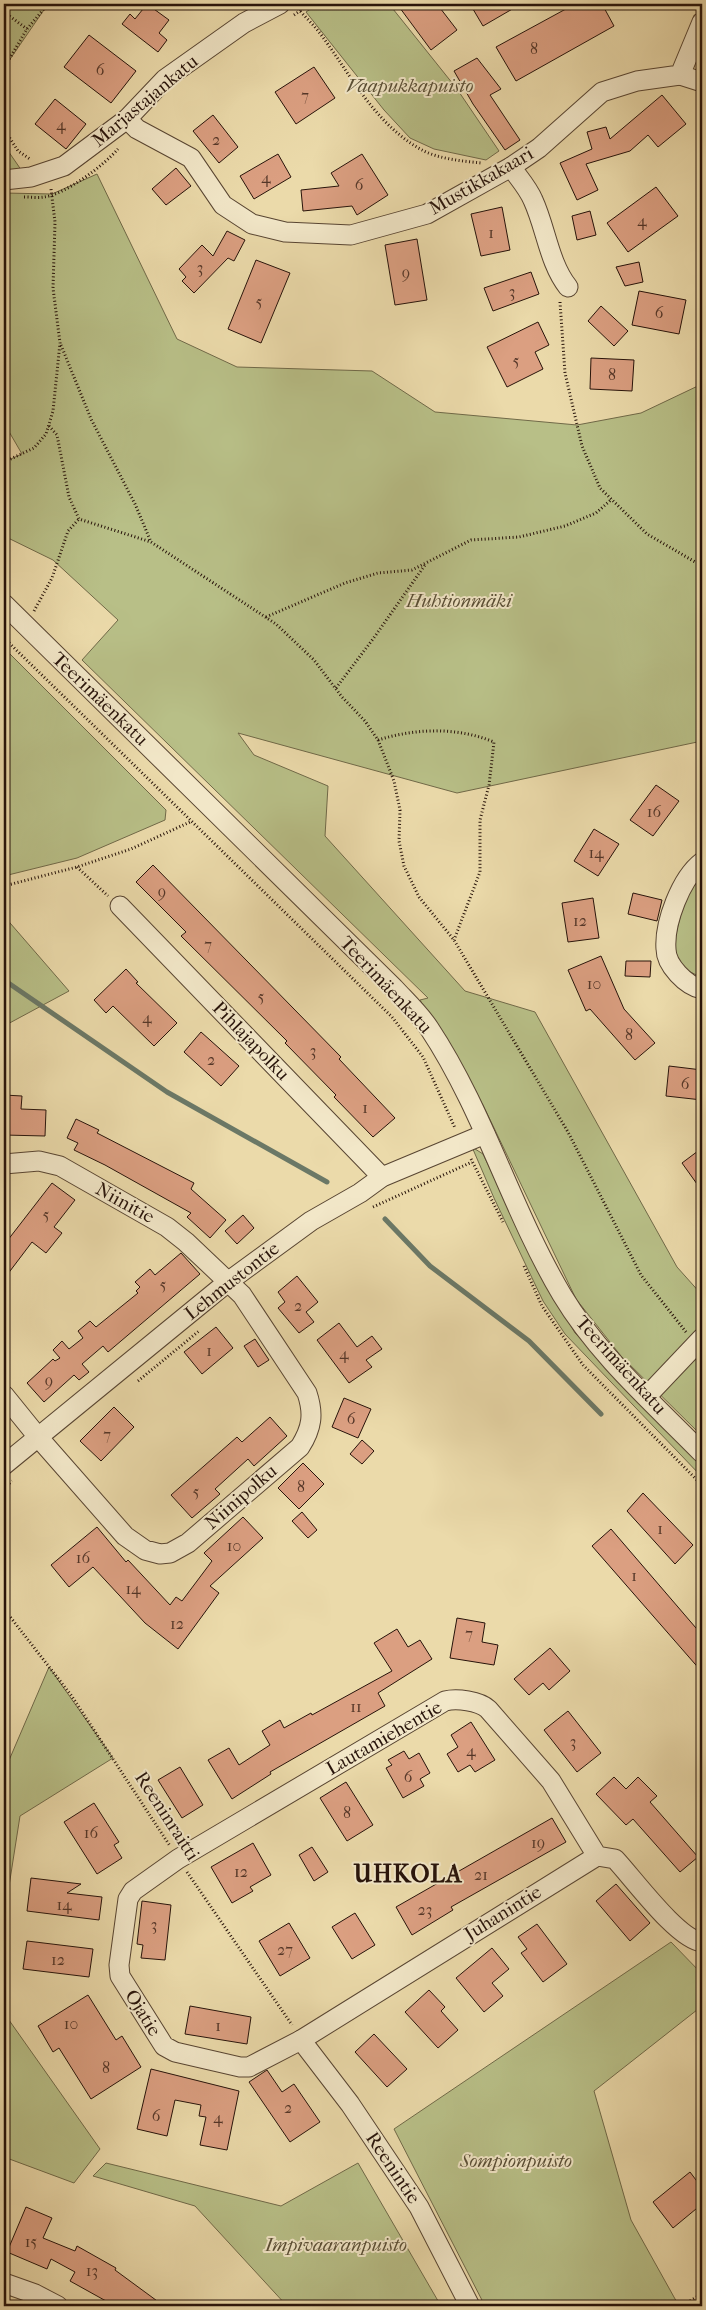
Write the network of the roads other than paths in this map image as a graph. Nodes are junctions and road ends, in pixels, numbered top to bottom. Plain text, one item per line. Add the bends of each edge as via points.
1 (280, 4) edge
2 (702, 22) edge
3 (680, 75) junction
4 (702, 82) edge
5 (128, 119) junction
6 (511, 167) junction
7 (4, 180) edge
8 (568, 287) road end
9 (4, 604) edge
10 (702, 862) edge
11 (120, 906) road end
12 (702, 989) edge
13 (484, 1134) junction
14 (4, 1164) edge
15 (382, 1177) junction
16 (229, 1281) junction
17 (700, 1341) edge
18 (4, 1395) edge
19 (647, 1396) junction
20 (38, 1437) junction
21 (702, 1453) edge
22 (11, 1470) edge
23 (597, 1856) junction
24 (178, 1860) joint
25 (696, 1941) edge
26 (297, 2042) junction
27 (4, 2283) edge
28 (58, 2306) edge
29 (470, 2306) edge

1 - 5 street, Marjastajankatu via 244,23 165,79
2 - 3 street
3 - 4 street
3 - 6 street, Mustikkakaari via 637,81 602,92 539,148
5 - 6 street, Mustikkakaari via 137,129 191,158 223,205 252,224 286,232 351,235 427,214
5 - 7 street, Marjastajankatu via 64,166 31,177
6 - 8 street via 533,198 558,274
9 - 13 street, Teerimäenkatu via 394,988 427,1026 453,1067
10 - 12 street via 687,880 670,915 665,950 677,975
11 - 15 street, Pihlajapolku
13 - 15 street, Lehmustontie
13 - 19 street, Teerimäenkatu via 562,1295 589,1334
14 - 16 street, Niinitie via 39,1161 60,1166 167,1227
15 - 16 street, Lehmustontie via 311,1221
16 - 20 street, Lehmustontie
16 - 20 street, Niinipolku via 242,1295 308,1393 312,1421 300,1447 188,1543 170,1553 160,1554 145,1550 125,1536
17 - 19 street
18 - 20 street
19 - 21 street, Teerimäenkatu
20 - 22 street, Lehmustontie
23 - 24 street, Lautamiehentie via 551,1780 488,1709 483,1705 452,1699
23 - 25 street via 615,1859 671,1922
23 - 26 street, Juhanintie
24 - 26 street, Ojatie via 133,1891 128,1899 119,1965 120,1976 164,2046 175,2052 249,2067
26 - 29 street, Reenintie via 350,2104 419,2207
27 - 28 street

